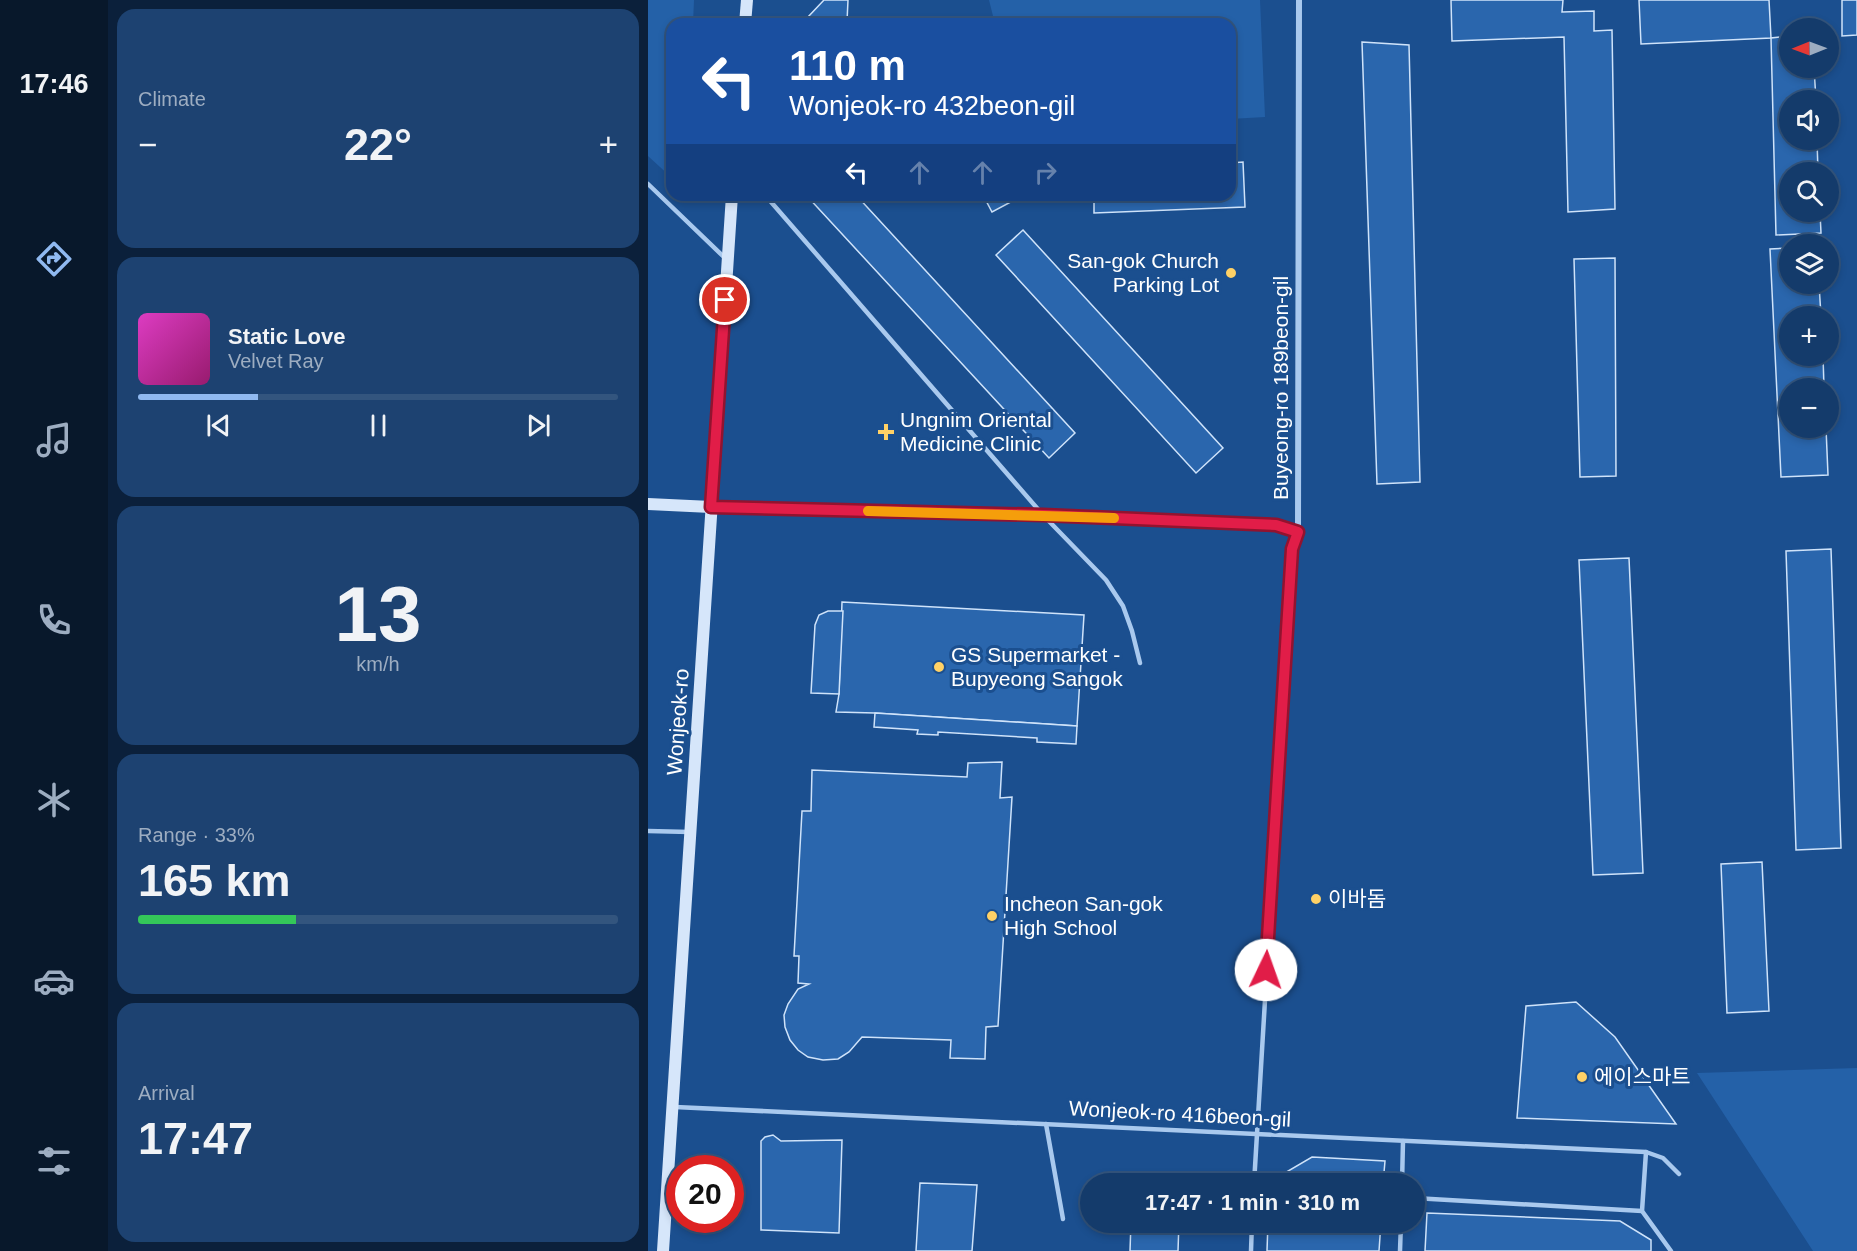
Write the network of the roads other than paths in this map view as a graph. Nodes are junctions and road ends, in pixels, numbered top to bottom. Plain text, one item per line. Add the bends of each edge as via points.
1 (747, 0) edge
2 (1299, 0) edge
3 (746, 18) edge
4 (648, 184) edge
5 (732, 201) edge
6 (770, 201) edge
7 (728, 261) junction
8 (648, 504) edge
9 (711, 507) junction
10 (1043, 515) junction
11 (1298, 532) junction
12 (1140, 663) dead end
13 (648, 831) edge
14 (690, 832) junction
15 (672, 1107) junction
16 (1046, 1124) junction
17 (1256, 1134) junction
18 (1403, 1141) junction
19 (1646, 1152) junction
20 (1254, 1173) edge
21 (1402, 1173) edge
22 (1679, 1174) dead end
23 (1425, 1199) edge
24 (1642, 1211) junction
25 (1063, 1219) dead end
26 (1252, 1233) edge
27 (1401, 1233) edge
28 (663, 1251) edge
29 (1251, 1251) edge
30 (1400, 1251) edge
31 (1671, 1251) edge

1 - 3 main road
2 - 11 street, Buyeong-ro 189beon-gil
4 - 7 lane
5 - 7 main road, Wonjeok-ro
6 - 10 lane
7 - 9 main road, Wonjeok-ro
8 - 9 main road
9 - 10 lane
9 - 14 main road, Wonjeok-ro
10 - 11 lane via 1276,525
10 - 12 lane via 1106,580 1123,606
11 - 17 lane, Buyeong-ro 189beon-gil via 1292,549
13 - 14 lane
14 - 15 main road, Wonjeok-ro
15 - 16 lane, Wonjeok-ro 416beon-gil
15 - 28 main road, Wonjeok-ro
16 - 17 lane, Wonjeok-ro 416beon-gil
16 - 25 lane
17 - 18 lane, Wonjeok-ro 416beon-gil
17 - 20 lane, Buyeong-ro 189beon-gil
18 - 19 lane, Wonjeok-ro 416beon-gil
18 - 21 lane
19 - 22 lane, Wonjeok-ro 416beon-gil via 1663,1158
19 - 24 lane
23 - 24 lane
24 - 31 lane
26 - 29 lane
27 - 30 lane

